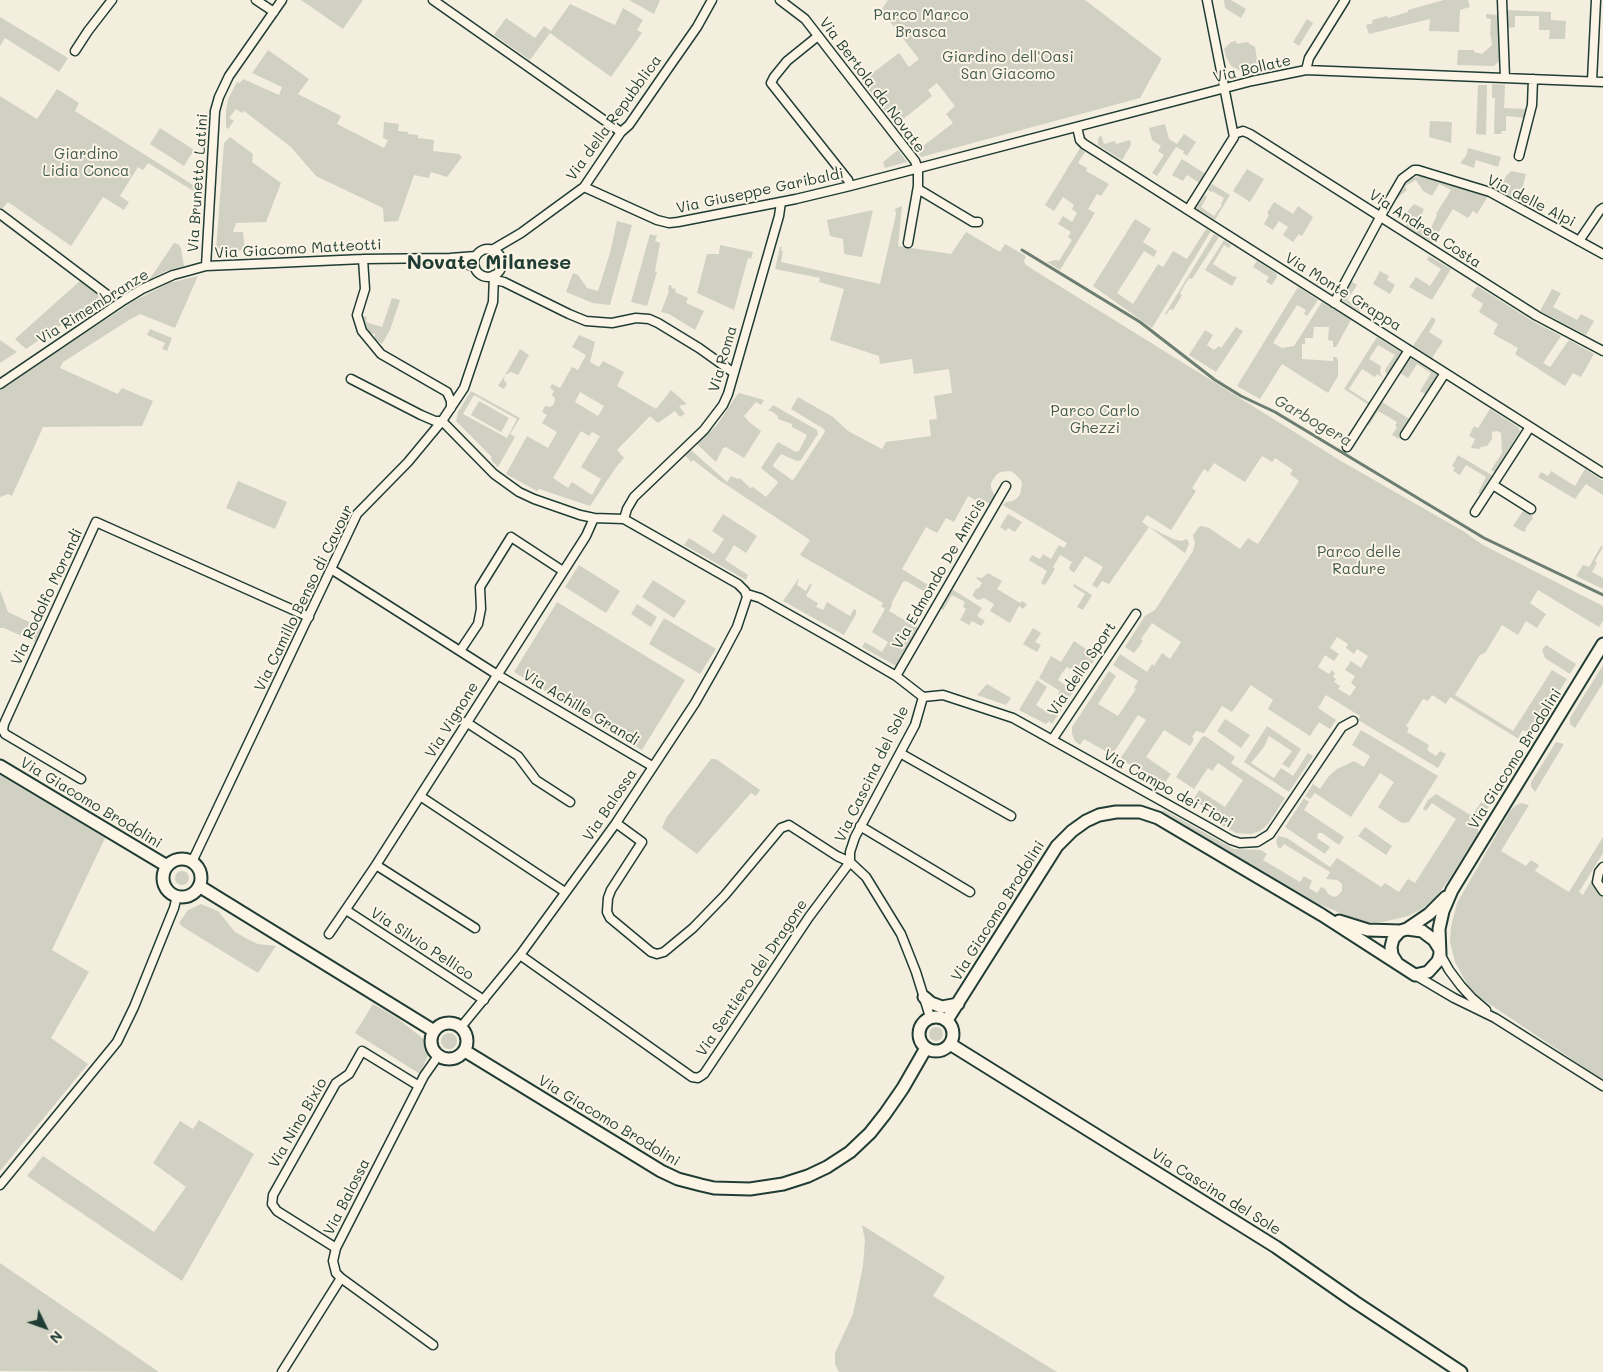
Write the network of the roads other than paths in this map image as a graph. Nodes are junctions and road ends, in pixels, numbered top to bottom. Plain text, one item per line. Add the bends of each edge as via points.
1 (112, 0) edge
2 (256, 0) edge
3 (282, 0) edge
4 (433, 0) edge
5 (712, 0) edge
6 (780, 0) edge
7 (1208, 0) edge
8 (1344, 0) edge
9 (1502, 0) edge
10 (1596, 0) edge
11 (274, 12) junction
12 (818, 36) junction
13 (75, 51) dead end
14 (1306, 70) junction
15 (1505, 78) junction
16 (1533, 79) junction
17 (1592, 81) junction
18 (1603, 82) edge
19 (1224, 89) junction
20 (1077, 128) junction
21 (621, 132) junction
22 (1234, 134) junction
23 (1519, 156) dead end
24 (918, 169) junction
25 (850, 186) junction
26 (584, 187) junction
27 (918, 189) junction
28 (781, 202) junction
29 (1603, 208) edge
30 (1188, 210) junction
31 (0, 214) edge
32 (1381, 217) junction
33 (978, 222) dead end
34 (1579, 241) junction
35 (908, 243) dead end
36 (492, 250) junction
37 (1603, 254) edge
38 (476, 256) junction
39 (450, 258) junction
40 (363, 259) junction
41 (206, 266) junction
42 (475, 267) junction
43 (494, 278) junction
44 (110, 297) dead end
45 (1334, 302) junction
46 (1409, 350) junction
47 (1603, 351) edge
48 (734, 373) junction
49 (1445, 373) junction
50 (351, 379) dead end
51 (0, 384) edge
52 (450, 409) junction
53 (442, 421) junction
54 (1530, 427) junction
55 (1405, 435) dead end
56 (1348, 447) dead end
57 (1603, 474) edge
58 (1493, 485) junction
59 (1006, 486) dead end
60 (1531, 509) dead end
61 (1476, 512) dead end
62 (594, 518) junction
63 (624, 519) junction
64 (331, 569) junction
65 (563, 571) junction
66 (747, 594) junction
67 (1136, 614) dead end
68 (309, 617) junction
69 (1603, 644) edge
70 (460, 651) junction
71 (496, 674) junction
72 (896, 676) junction
73 (923, 697) junction
74 (1353, 721) dead end
75 (466, 722) junction
76 (1052, 740) junction
77 (900, 753) junction
78 (0, 766) edge
79 (652, 766) junction
80 (80, 779) dead end
81 (420, 796) junction
82 (570, 802) dead end
83 (1011, 816) dead end
84 (616, 824) junction
85 (860, 826) junction
86 (192, 862) junction
87 (850, 862) junction
88 (376, 865) junction
89 (167, 866) junction
90 (1603, 868) edge
91 (199, 886) junction
92 (1452, 890) junction
93 (1603, 891) edge
94 (565, 892) junction
95 (970, 892) dead end
96 (177, 896) junction
97 (346, 910) junction
98 (1322, 915) junction
99 (475, 928) dead end
100 (1404, 930) junction
101 (329, 934) dead end
102 (1439, 951) junction
103 (520, 955) junction
104 (1397, 964) junction
105 (1415, 975) junction
106 (924, 997) junction
107 (484, 1000) junction
108 (958, 1004) junction
109 (930, 1017) junction
110 (1495, 1018) junction
111 (947, 1020) junction
112 (461, 1027) junction
113 (434, 1032) junction
114 (950, 1044) junction
115 (926, 1048) junction
116 (465, 1051) junction
117 (438, 1056) junction
118 (419, 1086) junction
119 (1603, 1086) edge
120 (0, 1185) edge
121 (336, 1248) junction
122 (341, 1278) junction
123 (433, 1345) dead end
124 (282, 1372) edge
125 (1461, 1372) edge

1 - 13 street
2 - 11 street
3 - 11 street, Via Brunetto Latini
4 - 21 street
5 - 21 street, Via della Repubblica via 697,27
6 - 12 street, Via Bertola da Novate via 799,13
7 - 19 street
8 - 14 street via 1309,58
9 - 15 street
10 - 17 street
11 - 41 street, Via Brunetto Latini via 229,76 215,111
12 - 24 street, Via Bertola da Novate via 910,154
12 - 25 street via 787,61 771,83
14 - 15 street, Via Bollate
14 - 19 street, Via Bollate
15 - 16 street, Via Bollate
16 - 17 street, Via Bollate
16 - 23 street via 1532,105
17 - 18 street, Via Bollate
19 - 20 street, Via Bollate
19 - 22 street
20 - 24 street, Via Bollate
20 - 30 street, Via Monte Grappa via 1084,144
21 - 26 street, Via della Repubblica
22 - 30 street via 1231,144
22 - 32 street, Via Andrea Costa via 1243,131 1250,134
24 - 25 street, Via Giuseppe Garibaldi
24 - 27 street
25 - 28 street, Via Giuseppe Garibaldi
26 - 28 street, Via Giuseppe Garibaldi via 656,220 670,223
26 - 36 street, Via della Repubblica
27 - 33 street
27 - 35 street
28 - 48 street, Via Roma
29 - 34 street
30 - 45 street, Via Monte Grappa
31 - 44 street
32 - 34 street, Via delle Alpi via 1402,179 1418,170 1490,192
32 - 45 street, Via delle Alpi
32 - 47 street, Via Andrea Costa via 1537,316
34 - 37 street, Via delle Alpi
36 - 38 street via 483,250
36 - 43 street via 501,260
38 - 39 street, Via Giacomo Matteotti
38 - 42 street
39 - 40 street, Via Giacomo Matteotti
39 - 42 street, Via Giacomo Matteotti
40 - 41 street, Via Giacomo Matteotti
40 - 52 street via 365,289 358,311 362,332 391,361 445,390 451,401
41 - 51 street, Via Rimembranze via 173,275 142,289
42 - 43 street via 485,276
43 - 48 street via 586,321 612,323 649,319
43 - 52 street, Via Camillo Benso di Cavour via 495,294 488,320 464,388
45 - 46 street, Via Monte Grappa
46 - 49 street, Via Monte Grappa
46 - 56 street
48 - 63 street, Via Roma via 728,394 714,417 634,497
49 - 54 street, Via Monte Grappa
49 - 55 street
50 - 53 street via 428,418
52 - 53 street, Via Camillo Benso di Cavour
53 - 62 street via 494,474 518,492
53 - 64 street, Via Camillo Benso di Cavour via 408,462 359,511
54 - 57 street, Via Monte Grappa
54 - 58 street
58 - 60 street
58 - 61 street
59 - 72 street, Via Edmondo De Amicis
62 - 63 street
62 - 65 street, Via Vignone
63 - 66 street via 738,584
64 - 68 street, Via Camillo Benso di Cavour
64 - 70 street, Via Achille Grandi
65 - 70 street via 512,537 480,587 478,624
65 - 71 street, Via Vignone
66 - 72 street, Via Cascina del Sole via 775,606
66 - 79 street, Via Balossa via 742,616 720,660
67 - 76 street, Via dello Sport
68 - 80 street, Via Rodolfo Morandi via 96,522 3,730
68 - 86 street, Via Camillo Benso di Cavour
69 - 92 street, Via Giacomo Brodolini
70 - 71 street, Via Achille Grandi
71 - 75 street, Via Vignone
71 - 79 street, Via Achille Grandi
72 - 73 street, Via Cascina del Sole
73 - 76 street, Via Campo dei Fiori via 939,694 954,697 1013,718
73 - 77 street, Via Cascina del Sole via 915,725
74 - 76 street, Via Campo dei Fiori via 1342,727 1270,834 1249,843 1230,840
75 - 81 street, Via Vignone
75 - 82 street via 518,756 536,780
77 - 83 street
77 - 85 street, Via Cascina del Sole
78 - 89 street, Via Giacomo Brodolini
79 - 84 street, Via Balossa
81 - 88 street, Via Vignone
81 - 94 street
84 - 87 street via 642,842 611,890 608,915 646,949 657,954 672,946 707,915 783,826 793,826
84 - 94 street, Via Balossa
85 - 87 street, Via Cascina del Sole via 852,845
85 - 95 street
86 - 89 street via 176,860
86 - 91 street via 200,872
87 - 103 street, Via Sentiero del Dragone via 809,917 704,1074 698,1078 692,1077
87 - 106 street, Via Cascina del Sole via 866,877 901,934
88 - 97 street, Via Vignone
88 - 99 street
89 - 96 street via 163,881 168,891
90 - 93 street via 1597,882
91 - 96 street via 192,894
91 - 113 street
92 - 100 street, Via Giacomo Brodolini via 1429,914
92 - 102 street, Via Giacomo Brodolini via 1439,929
94 - 103 street, Via Balossa
96 - 120 street via 117,1042
97 - 101 street, Via Vignone
97 - 107 street, Via Silvio Pellico
98 - 100 street, Via Giacomo Brodolini via 1368,930
98 - 104 street, Via Giacomo Brodolini
98 - 108 street, Via Giacomo Brodolini via 1154,816 1136,811 1105,814 1077,826 1057,846
100 - 102 street via 1417,929 1426,934 1434,940
100 - 104 street via 1393,939 1391,947
102 - 105 street via 1436,965 1428,972
102 - 110 street via 1449,970 1472,998
103 - 107 street, Via Balossa
104 - 105 street
105 - 110 street
106 - 108 street via 942,1007
106 - 109 street, Via Cascina del Sole
107 - 112 street, Via Balossa
108 - 111 street, Via Giacomo Brodolini
109 - 111 street
109 - 115 street via 918,1032 920,1042
110 - 119 street
111 - 114 street via 953,1029
112 - 113 street via 446,1023
112 - 116 street via 467,1036
113 - 117 street via 431,1045
114 - 115 street via 937,1052
114 - 125 street, Via Cascina del Sole via 1276,1247
115 - 116 street, Via Giacomo Brodolini via 885,1114 850,1152 808,1176 750,1189 714,1188 661,1171
116 - 117 street via 453,1059
117 - 118 street, Via Balossa
118 - 121 street, Via Balossa
118 - 121 street, Via Nino Bixio via 362,1051 349,1074 336,1083 272,1195 272,1204 277,1211
121 - 122 street, Via Balossa via 333,1265
122 - 123 street
122 - 124 street

